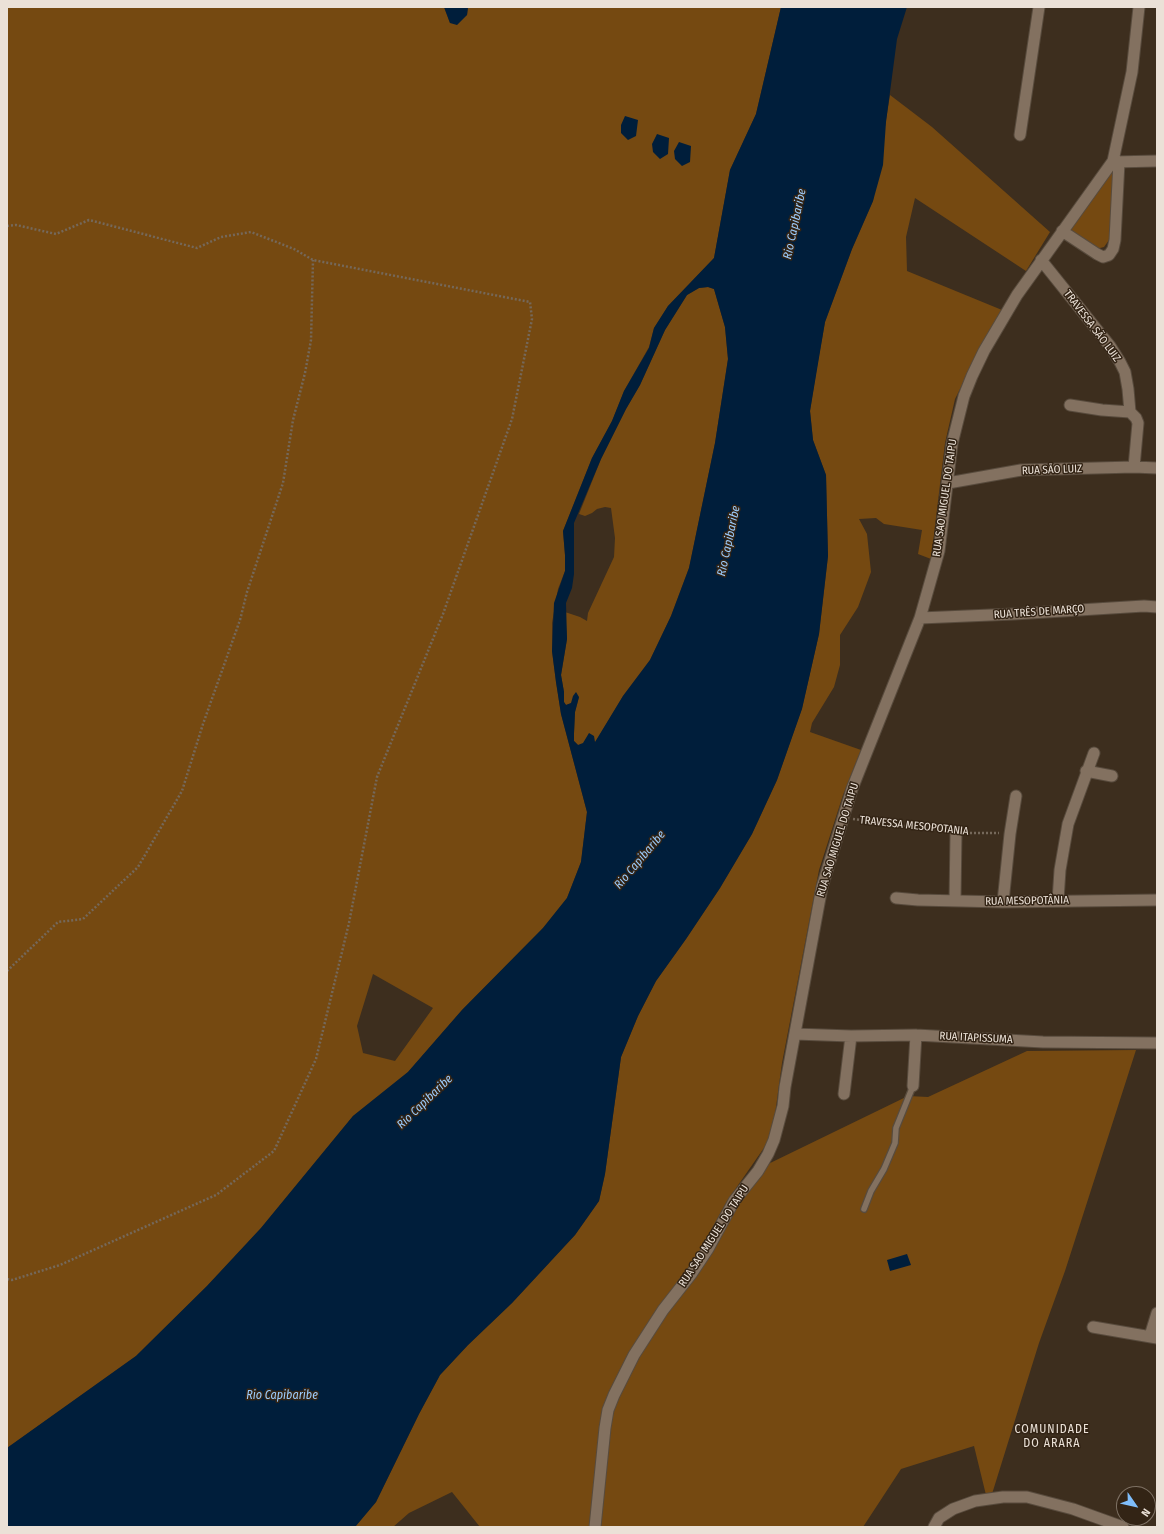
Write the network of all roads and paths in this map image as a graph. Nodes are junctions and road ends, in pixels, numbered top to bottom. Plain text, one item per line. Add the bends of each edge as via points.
1 (1039, 7) edge
2 (1139, 7) edge
3 (1020, 135) dead end
4 (1157, 161) edge
5 (1116, 162) junction
6 (7, 226) edge
7 (1062, 231) junction
8 (313, 260) junction
9 (1041, 260) junction
10 (1070, 405) dead end
11 (1130, 412) junction
12 (1134, 467) junction
13 (1157, 468) edge
14 (948, 483) junction
15 (1157, 607) edge
16 (920, 618) junction
17 (1094, 752) dead end
18 (1086, 770) junction
19 (1112, 776) dead end
20 (1016, 796) dead end
21 (843, 818) junction
22 (956, 833) junction
23 (1010, 834) junction
24 (896, 898) dead end
25 (1058, 900) junction
26 (1157, 900) edge
27 (955, 901) junction
28 (1003, 902) junction
29 (7, 971) edge
30 (795, 1034) junction
31 (916, 1035) junction
32 (851, 1036) junction
33 (1157, 1043) edge
34 (913, 1086) joint
35 (844, 1094) dead end
36 (864, 1209) dead end
37 (7, 1279) edge
38 (1157, 1313) edge
39 (1093, 1327) dead end
40 (1153, 1337) edge
41 (595, 1527) edge
42 (934, 1527) edge
43 (1123, 1527) edge

1 - 3 street
2 - 5 street via 1132,72
4 - 5 street
5 - 7 street, RUA SAO MIGUEL DO TAIPU
5 - 7 street via 1115,240 1109,255 1103,257 1096,254
6 - 8 path via 16,225 56,234 90,220 198,248 221,237 251,232 294,249
7 - 9 street, RUA SAO MIGUEL DO TAIPU
8 - 29 path via 311,340 293,420 283,483 182,791 138,867 83,919 58,922
8 - 37 path via 530,302 532,319 512,419 443,614 377,777 349,923 316,1059 274,1150 216,1196 60,1265 12,1280
9 - 11 street, TRAVESSA SÃO LUIZ via 1120,362 1125,372
9 - 14 street, RUA SAO MIGUEL DO TAIPU via 1016,295 972,376 964,396 952,444
10 - 11 street
11 - 12 street, TRAVESSA SÃO LUIZ via 1138,424
12 - 13 street, RUA SÃO LUIZ
12 - 14 street, RUA SÃO LUIZ via 1021,470
14 - 16 street, RUA SAO MIGUEL DO TAIPU via 939,551
15 - 16 street, RUA TRÊS DE MARÇO
16 - 21 street, RUA SAO MIGUEL DO TAIPU
17 - 18 street
18 - 19 street
18 - 25 street via 1068,824
20 - 23 street
21 - 22 path, TRAVESSA MESOPOTANIA
21 - 30 street, RUA SAO MIGUEL DO TAIPU via 822,887
22 - 23 path, TRAVESSA MESOPOTANIA
22 - 27 street
23 - 28 street
24 - 27 street, RUA MESOPOTÂNIA
25 - 26 street, RUA MESOPOTÂNIA
25 - 28 street, RUA MESOPOTÂNIA
27 - 28 street, RUA MESOPOTÂNIA
30 - 32 street, RUA ITAPISSUMA
30 - 41 street, RUA SAO MIGUEL DO TAIPU via 783,1106 768,1154 734,1201 692,1273 663,1310 634,1355 612,1400 605,1428
31 - 32 street, RUA ITAPISSUMA
31 - 33 street, RUA ITAPISSUMA via 1043,1042
31 - 34 street
32 - 35 street
34 - 36 lane via 896,1128 895,1143 884,1169 870,1191
38 - 40 street
39 - 40 street
42 - 43 street via 939,1518 953,1509 1003,1497 1027,1497 1073,1509

